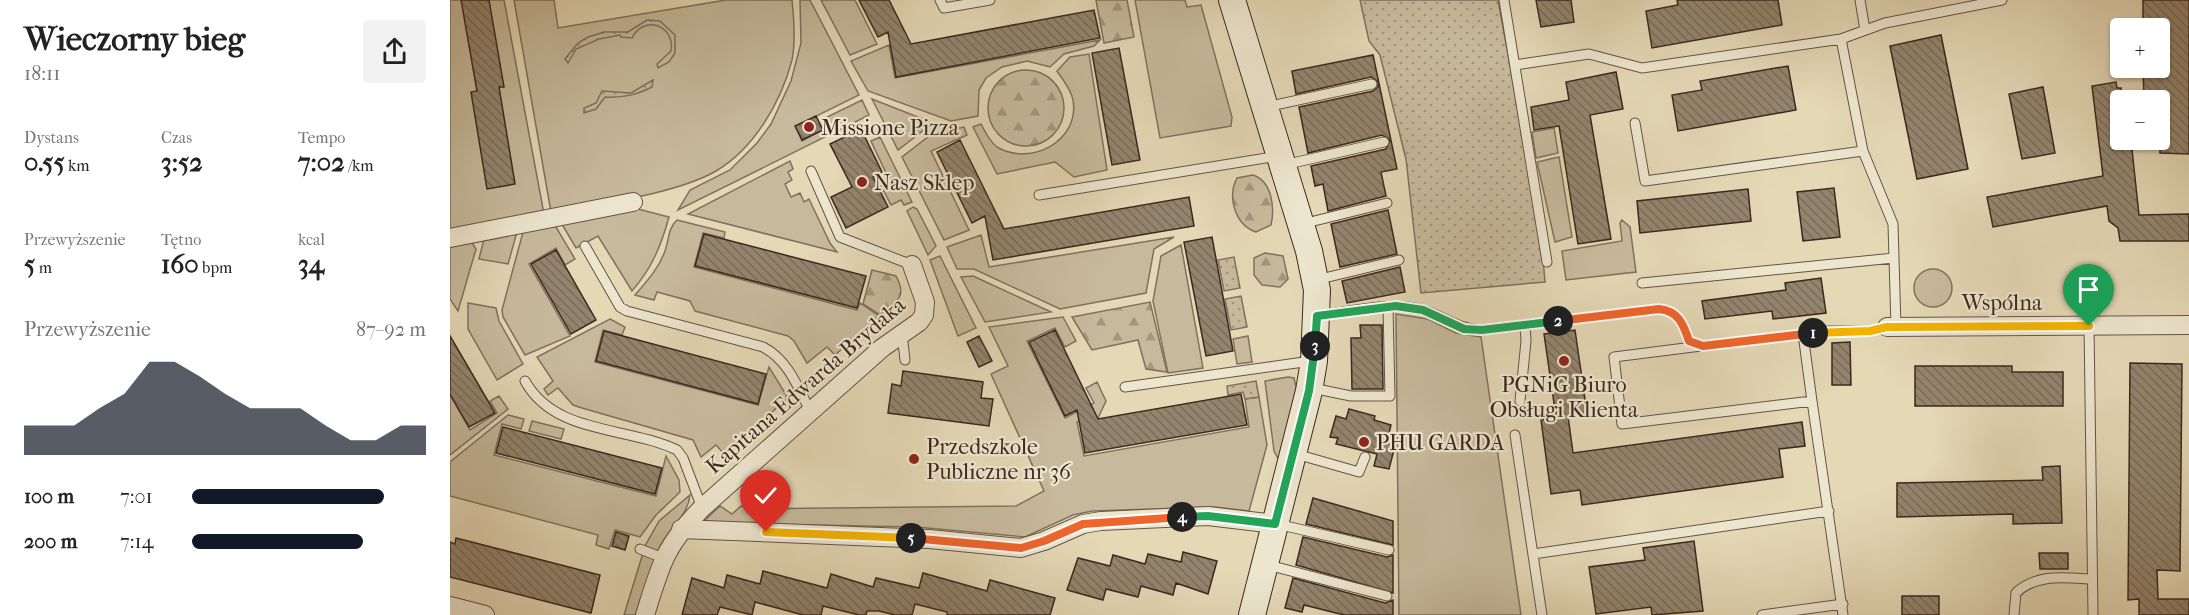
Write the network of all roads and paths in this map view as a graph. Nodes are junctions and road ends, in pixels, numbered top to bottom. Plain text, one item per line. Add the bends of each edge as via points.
1 (940, 0) edge
2 (990, 0) edge
3 (1232, 0) edge
4 (1504, 0) edge
5 (1860, 0) edge
6 (2002, 0) edge
7 (1865, 30) junction
8 (1841, 39) junction
9 (1515, 65) junction
10 (1372, 84) dead end
11 (1265, 107) junction
12 (1635, 123) dead end
13 (1384, 142) dead end
14 (1863, 151) junction
15 (1282, 160) junction
16 (811, 171) dead end
17 (1039, 195) dead end
18 (633, 202) dead end
19 (1387, 203) dead end
20 (1301, 224) junction
21 (450, 238) edge
22 (585, 246) dead end
23 (1894, 258) junction
24 (1399, 260) dead end
25 (1547, 262) dead end
26 (912, 265) joint
27 (1315, 280) junction
28 (1642, 283) dead end
29 (1388, 307) junction
30 (1317, 316) junction
31 (1525, 325) junction
32 (2189, 325) edge
33 (2089, 326) junction
34 (1892, 327) junction
35 (902, 334) junction
36 (1803, 334) junction
37 (1703, 346) junction
38 (905, 360) dead end
39 (1314, 361) junction
40 (525, 381) dead end
41 (1125, 387) dead end
42 (1309, 388) junction
43 (1520, 401) dead end
44 (1812, 401) junction
45 (810, 411) junction
46 (1515, 435) dead end
47 (1293, 454) junction
48 (1365, 457) dead end
49 (702, 508) junction
50 (1829, 511) junction
51 (1275, 524) junction
52 (681, 529) junction
53 (640, 549) dead end
54 (1389, 550) dead end
55 (1533, 554) junction
56 (663, 558) junction
57 (1265, 565) junction
58 (2092, 579) junction
59 (1387, 596) dead end
60 (1842, 604) junction
61 (450, 606) edge
62 (485, 615) edge
63 (645, 615) edge
64 (1252, 615) edge
65 (1542, 615) edge
66 (1762, 615) edge
67 (1843, 615) edge
68 (2014, 615) edge
69 (2093, 615) edge

1 - 2 lane via 944,8
3 - 11 street
4 - 9 lane
5 - 7 lane
6 - 7 lane
7 - 8 lane
8 - 9 lane via 1642,68 1589,54
8 - 14 lane
9 - 25 lane
10 - 11 lane
11 - 15 street
12 - 14 lane via 1645,181
13 - 15 lane
14 - 23 lane via 1893,224
15 - 17 lane
15 - 20 street
16 - 26 lane via 840,237
18 - 21 street
19 - 20 lane
20 - 27 street
22 - 45 lane via 620,307 769,350 785,364
23 - 28 lane
23 - 34 lane
24 - 27 lane
26 - 35 street, Kapitana Edwarda Brydaka via 925,302 924,315
27 - 30 street
29 - 30 lane
29 - 31 lane via 1423,310 1464,329
29 - 42 lane via 1390,396 1351,396
30 - 39 street
31 - 37 lane via 1671,310 1683,322 1689,341
31 - 43 lane
32 - 33 street, Wspólna
33 - 34 street, Wspólna
33 - 58 lane
34 - 36 lane
35 - 38 lane
35 - 45 street, Kapitana Edwarda Brydaka
36 - 37 lane
36 - 44 lane
37 - 44 lane via 1614,357 1623,424
39 - 41 lane
39 - 42 street
40 - 49 lane via 534,396 563,418 677,450
42 - 47 street
44 - 50 lane
45 - 49 street, Kapitana Edwarda Brydaka
46 - 55 lane
47 - 48 lane via 1359,472
47 - 51 street
49 - 52 street, Kapitana Edwarda Brydaka
50 - 55 lane
50 - 60 lane
51 - 52 street via 1208,516 1101,521 1021,548 929,539
51 - 54 lane
51 - 57 street
52 - 56 street, Kapitana Edwarda Brydaka
53 - 56 lane
55 - 65 lane
56 - 63 street, Kapitana Edwarda Brydaka
57 - 59 lane
57 - 64 street
58 - 68 lane via 2048,578 2024,585 2016,593
58 - 69 lane
60 - 66 lane
60 - 67 lane
61 - 62 street

